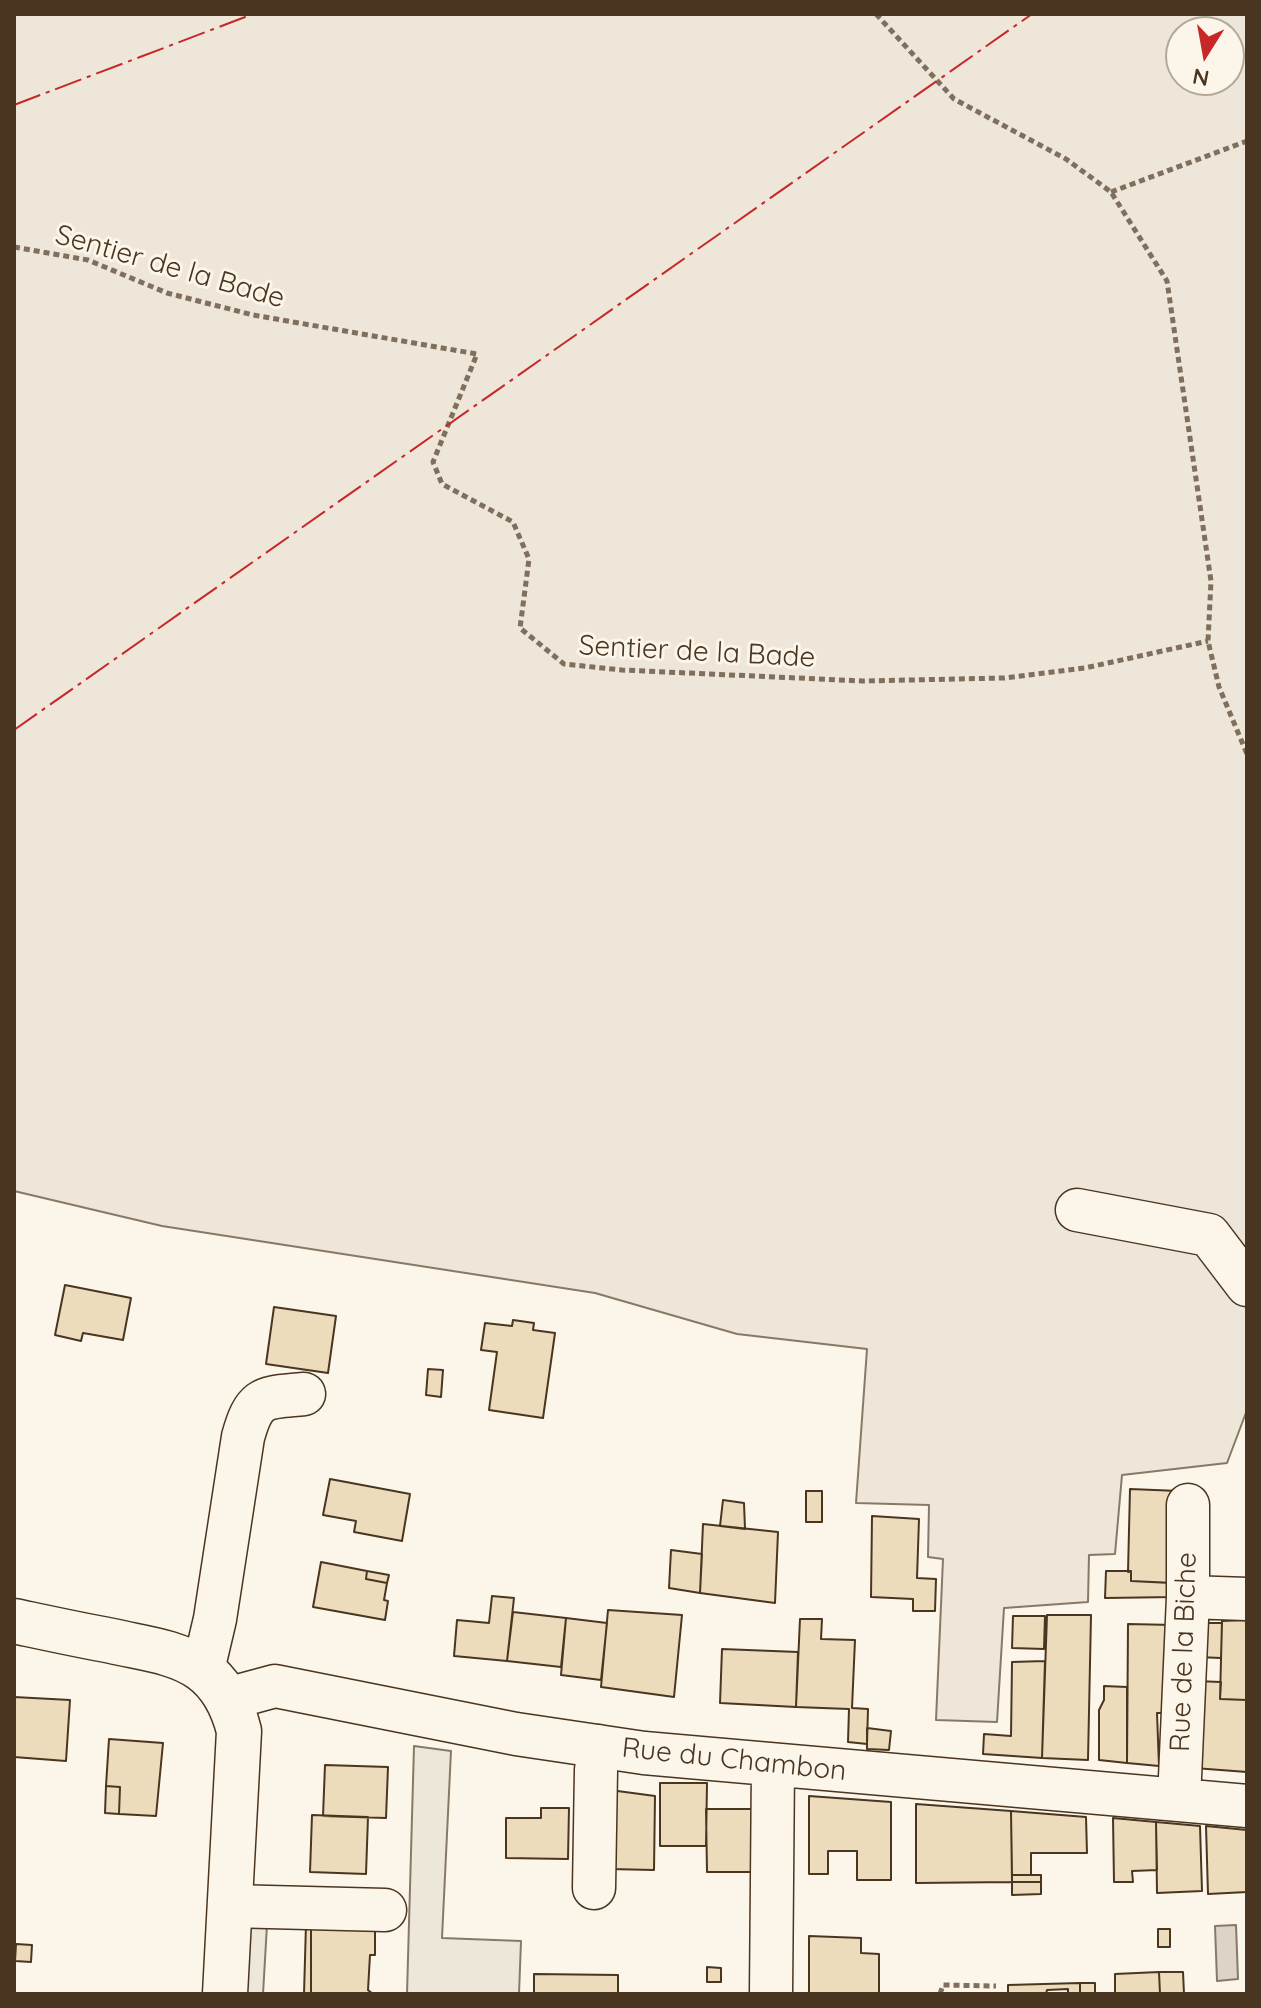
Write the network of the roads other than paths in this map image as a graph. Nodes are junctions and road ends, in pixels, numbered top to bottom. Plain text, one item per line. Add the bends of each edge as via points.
1 (1077, 1210) dead end
2 (1247, 1285) edge
3 (304, 1394) dead end
4 (1188, 1505) dead end
5 (1188, 1597) junction
6 (1247, 1599) edge
7 (14, 1621) edge
8 (215, 1684) junction
9 (599, 1746) junction
10 (773, 1765) junction
11 (1179, 1800) junction
12 (1247, 1806) edge
13 (594, 1888) dead end
14 (230, 1906) junction
15 (385, 1910) dead end
16 (225, 1994) edge
17 (771, 1994) edge

1 - 2 street via 1209,1235
3 - 8 street via 268,1397 249,1415 215,1619
4 - 5 street, Rue de la Biche
5 - 6 street
5 - 11 street, Rue de la Biche
7 - 8 main road via 156,1651 187,1661
8 - 9 street, Rue du Chambon via 275,1686
8 - 14 main road via 235,1714 239,1731
9 - 10 street, Rue du Chambon
9 - 13 street
10 - 11 street, Rue du Chambon
10 - 17 street
11 - 12 street, Rue du Chambon
14 - 15 street
14 - 16 main road

